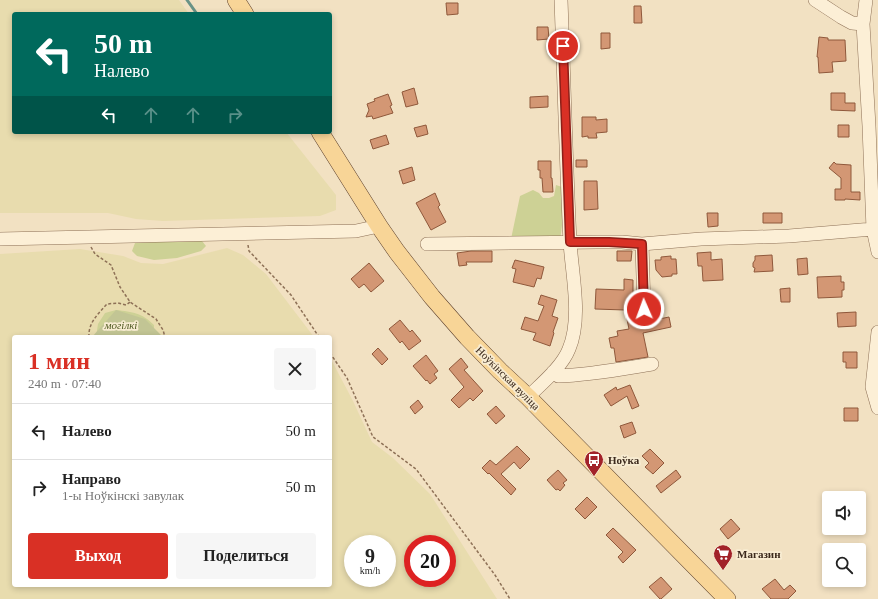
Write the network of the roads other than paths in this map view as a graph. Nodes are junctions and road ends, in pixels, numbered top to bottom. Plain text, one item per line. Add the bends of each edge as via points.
1 (236, 0) edge
2 (561, 0) edge
3 (814, 0) edge
4 (866, 0) edge
5 (244, 12) edge
6 (863, 24) junction
7 (321, 134) edge
8 (379, 226) junction
9 (873, 229) junction
10 (0, 239) edge
11 (570, 242) junction
12 (427, 244) dead end
13 (642, 244) junction
14 (878, 252) edge
15 (644, 309) dead end
16 (878, 332) edge
17 (652, 364) dead end
18 (553, 372) junction
19 (528, 397) junction
20 (878, 408) edge
21 (727, 599) edge

1 - 5 main road
2 - 11 street
3 - 6 street via 852,23
4 - 6 street
6 - 9 street
7 - 8 main road, Ноўкінская вуліца
8 - 10 street via 356,231
8 - 19 main road, Ноўкінская вуліца via 432,297 467,337
9 - 13 street
9 - 14 street
11 - 12 street
11 - 13 street
11 - 18 street via 575,324 569,350
13 - 15 street
16 - 20 street via 872,388
17 - 18 street via 574,376 558,376
18 - 19 street
19 - 21 main road, Ноўкінская вуліца

